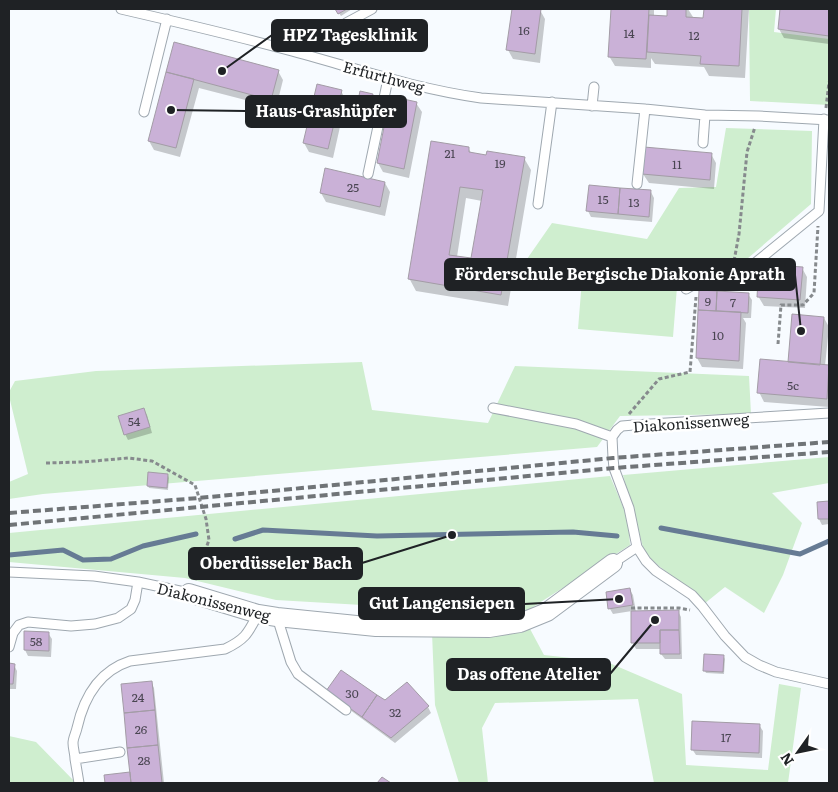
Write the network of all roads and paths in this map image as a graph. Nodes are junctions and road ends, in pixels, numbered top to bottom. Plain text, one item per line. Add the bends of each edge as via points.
1 (121, 9) edge
2 (372, 9) edge
3 (167, 20) junction
4 (346, 23) dead end
5 (388, 79) junction
6 (829, 82) edge
7 (594, 87) dead end
8 (552, 102) junction
9 (592, 106) junction
10 (645, 109) junction
11 (144, 112) dead end
12 (705, 115) junction
13 (759, 116) junction
14 (827, 120) edge
15 (703, 143) dead end
16 (368, 174) dead end
17 (637, 184) dead end
18 (538, 204) dead end
19 (819, 211) junction
20 (732, 272) junction
21 (686, 289) joint
22 (778, 344) dead end
23 (493, 408) dead end
24 (829, 413) edge
25 (612, 437) junction
26 (46, 463) dead end
27 (637, 547) junction
28 (613, 563) joint
29 (9, 572) edge
30 (138, 582) junction
31 (188, 593) junction
32 (702, 606) junction
33 (631, 608) dead end
34 (258, 614) junction
35 (277, 617) junction
36 (9, 647) edge
37 (829, 684) edge
38 (346, 710) dead end
39 (120, 752) dead end
40 (75, 759) junction
41 (79, 783) edge

1 - 3 lane, Erfurthweg
2 - 4 lane
3 - 5 lane, Erfurthweg
3 - 11 lane
5 - 8 lane, Erfurthweg via 481,98
5 - 16 lane
6 - 14 path
7 - 9 lane
8 - 9 lane, Erfurthweg
8 - 18 lane
9 - 10 lane, Erfurthweg
10 - 12 lane, Erfurthweg
10 - 17 lane
12 - 13 lane, Erfurthweg
12 - 15 lane
13 - 14 lane, Erfurthweg
13 - 20 path via 747,152
14 - 19 lane
19 - 20 lane via 744,272
19 - 22 path via 814,293 802,305 781,305
20 - 21 lane via 717,271
21 - 25 path via 696,292 690,372 659,379
23 - 25 lane via 576,424
24 - 25 lane, Diakonissenweg via 634,424 622,426
25 - 27 lane, Diakonissenweg via 614,468 629,508
26 - 31 path via 128,458 152,461 194,485 206,519 209,540 198,576
27 - 28 lane, Diakonissenweg
27 - 32 lane, Diakonissenweg via 656,571 692,595
28 - 35 street, Diakonissenweg via 546,612 520,623 489,628 376,627
29 - 30 lane, Diakonissenweg via 94,576
30 - 31 lane, Diakonissenweg
30 - 36 lane via 136,600 131,609 118,618 71,626 28,622 19,625
31 - 34 street, Diakonissenweg
32 - 33 path via 693,610
32 - 37 lane, Diakonissenweg via 745,657 776,672
34 - 35 street, Diakonissenweg
34 - 40 lane via 248,633 225,649 130,661 106,673 92,690 80,715 73,743
35 - 38 lane via 290,662 298,674
39 - 40 lane
40 - 41 lane

